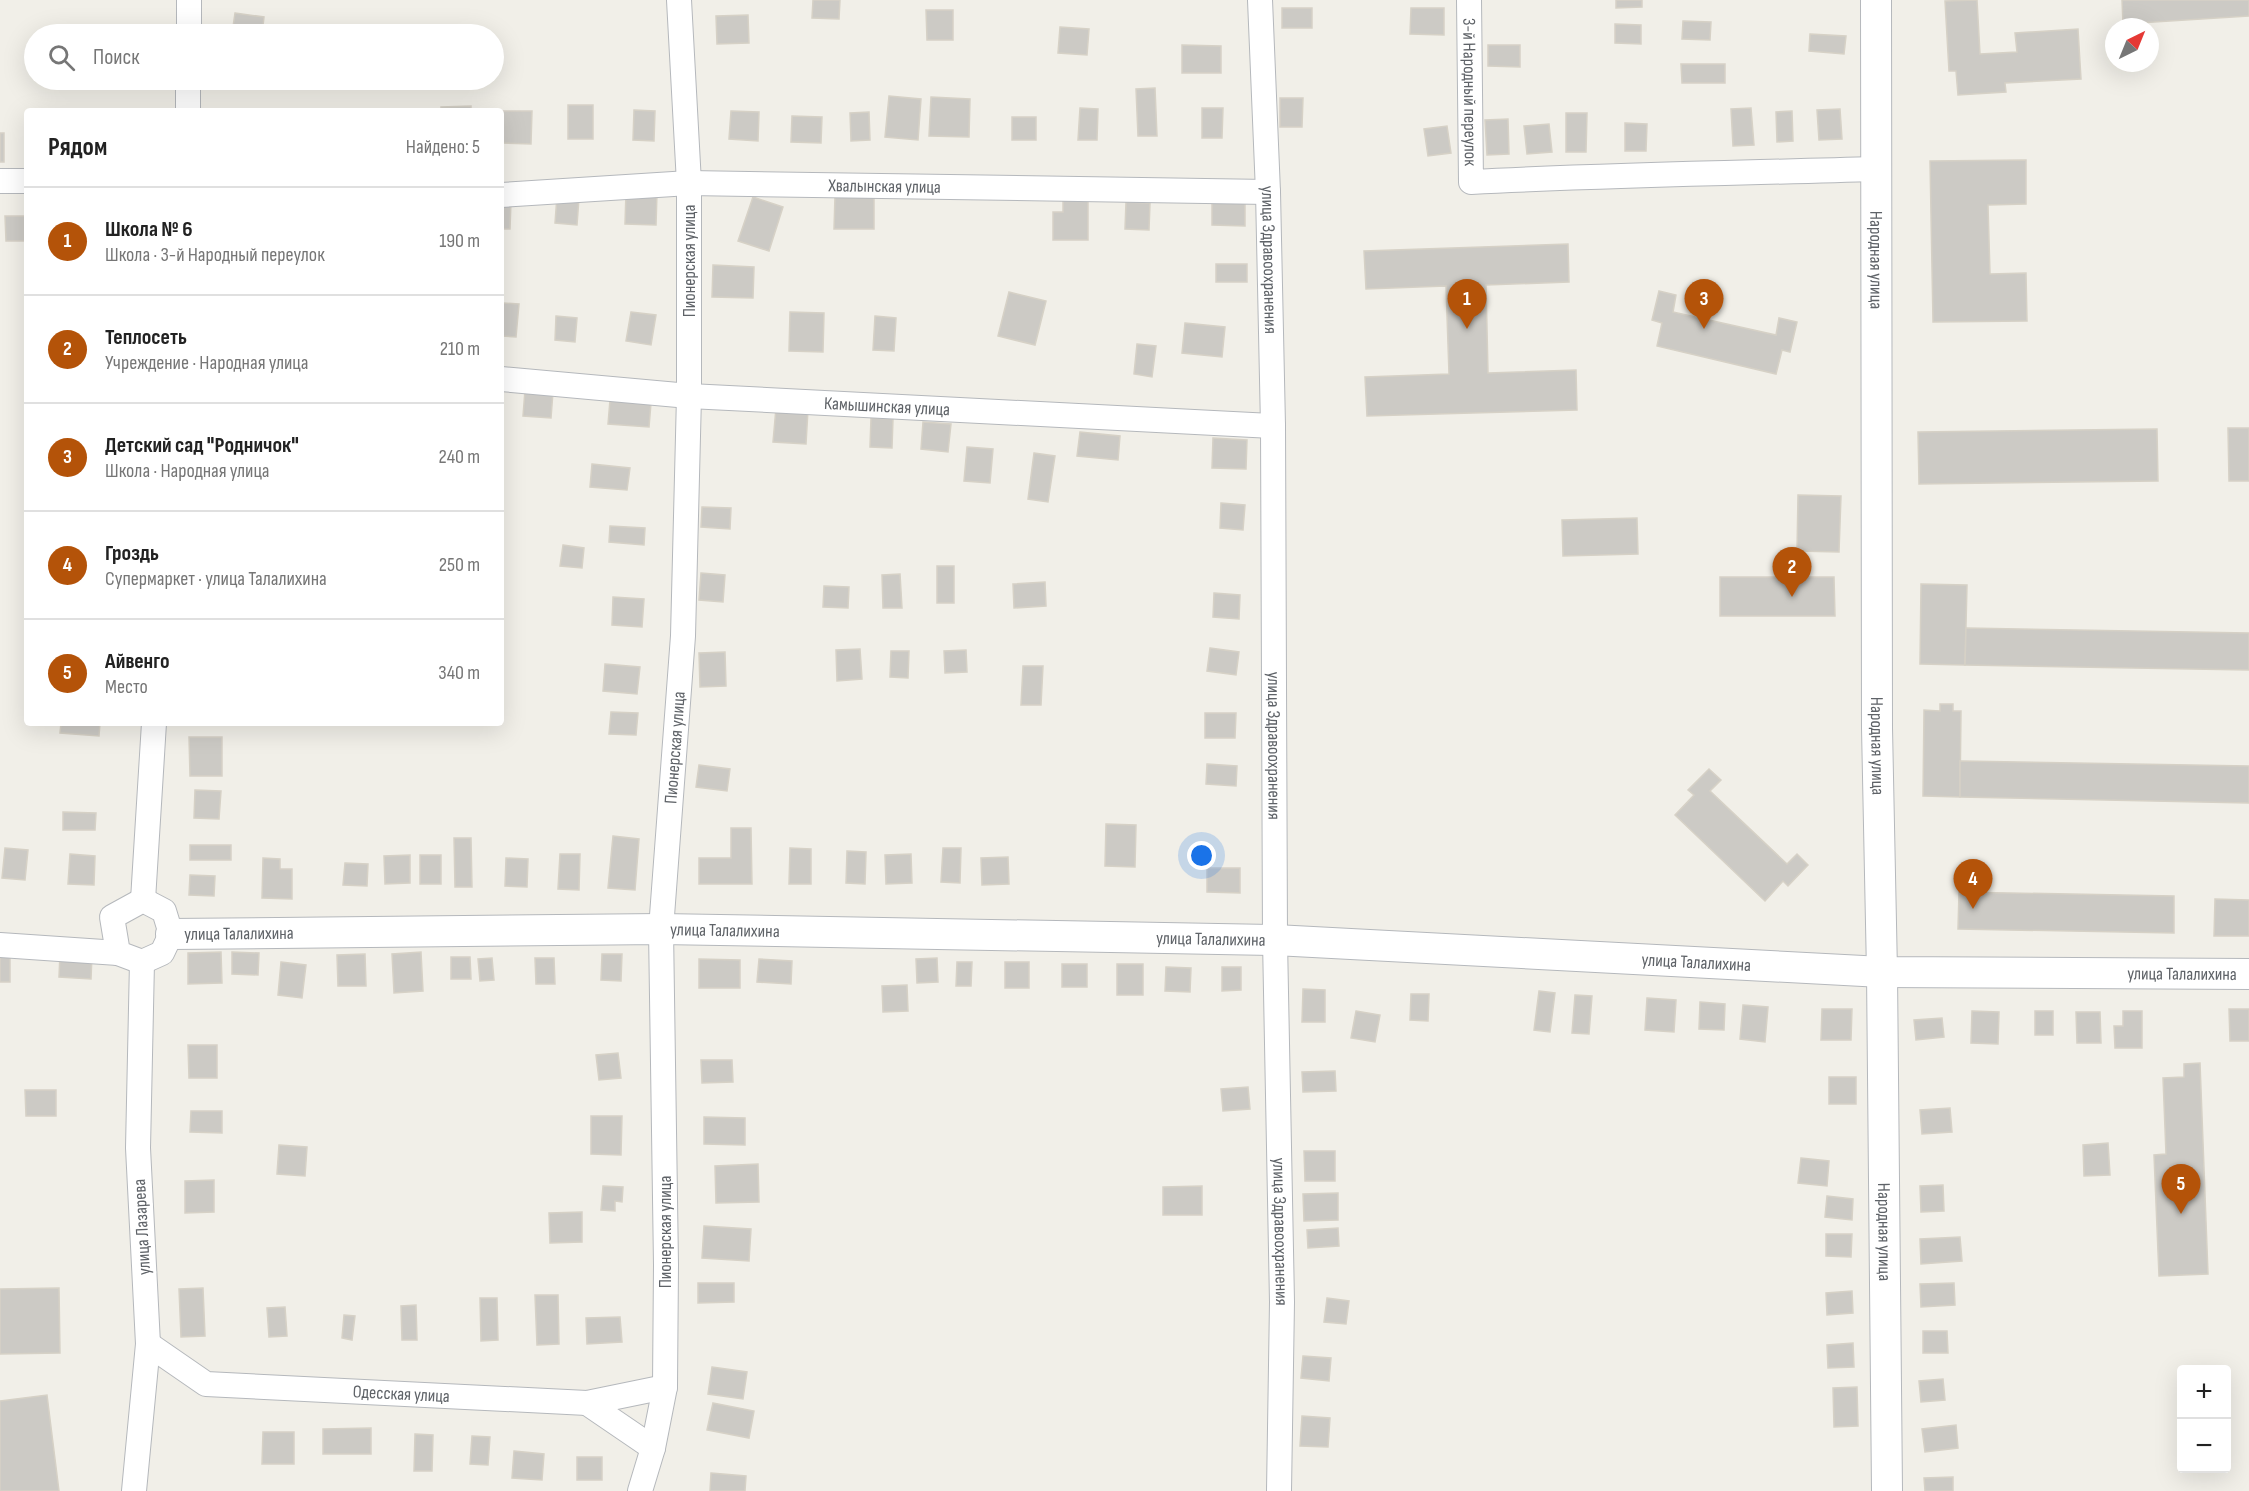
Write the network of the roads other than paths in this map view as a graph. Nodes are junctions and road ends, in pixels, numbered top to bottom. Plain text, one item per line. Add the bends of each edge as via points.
1 (189, 0) edge
2 (679, 0) edge
3 (1260, 0) edge
4 (1469, 0) edge
5 (1876, 0) edge
6 (189, 24) edge
7 (188, 90) edge
8 (188, 108) edge
9 (1876, 169) junction
10 (0, 181) edge
11 (24, 181) edge
12 (689, 183) junction
13 (1268, 192) junction
14 (504, 195) edge
15 (504, 379) edge
16 (689, 396) junction
17 (1273, 426) junction
18 (154, 726) edge
19 (143, 900) junction
20 (661, 929) junction
21 (171, 934) junction
22 (1275, 940) junction
23 (0, 945) edge
24 (118, 953) junction
25 (142, 962) junction
26 (1882, 972) junction
27 (2249, 974) edge
28 (148, 1344) junction
29 (665, 1387) junction
30 (587, 1403) junction
31 (652, 1448) junction
32 (134, 1491) edge
33 (640, 1491) edge
34 (1279, 1491) edge
35 (1887, 1491) edge

1 - 6 street
2 - 12 street, Пионерская улица
3 - 13 street, улица Здравоохранения
4 - 9 street, 3-й Народный переулок via 1471,182
5 - 9 street, Народная улица
7 - 8 street
9 - 26 street, Народная улица via 1876,716
10 - 11 street
12 - 13 street, Хвалынская улица
12 - 14 street, Хвалынская улица
12 - 16 street, Пионерская улица
13 - 17 street, улица Здравоохранения
15 - 16 street, Камышинская улица
16 - 17 street, Камышинская улица
16 - 20 street, Пионерская улица via 683,636
17 - 22 street, улица Здравоохранения
18 - 19 street
19 - 21 street via 164,911
19 - 24 street via 112,917
20 - 21 street, улица Талалихина
20 - 22 street, улица Талалихина
20 - 29 street, Пионерская улица
21 - 25 street via 162,953
22 - 26 street, улица Талалихина
22 - 34 street, улица Здравоохранения via 1282,1302
23 - 24 street
24 - 25 street
25 - 28 street, улица Лазарева via 138,1148
26 - 27 street, улица Талалихина
26 - 35 street, Народная улица
28 - 30 street, Одесская улица via 206,1384
28 - 32 street, улица Лазарева
29 - 30 street, Одесская улица
29 - 31 street, Пионерская улица
30 - 31 street
31 - 33 street, Пионерская улица

